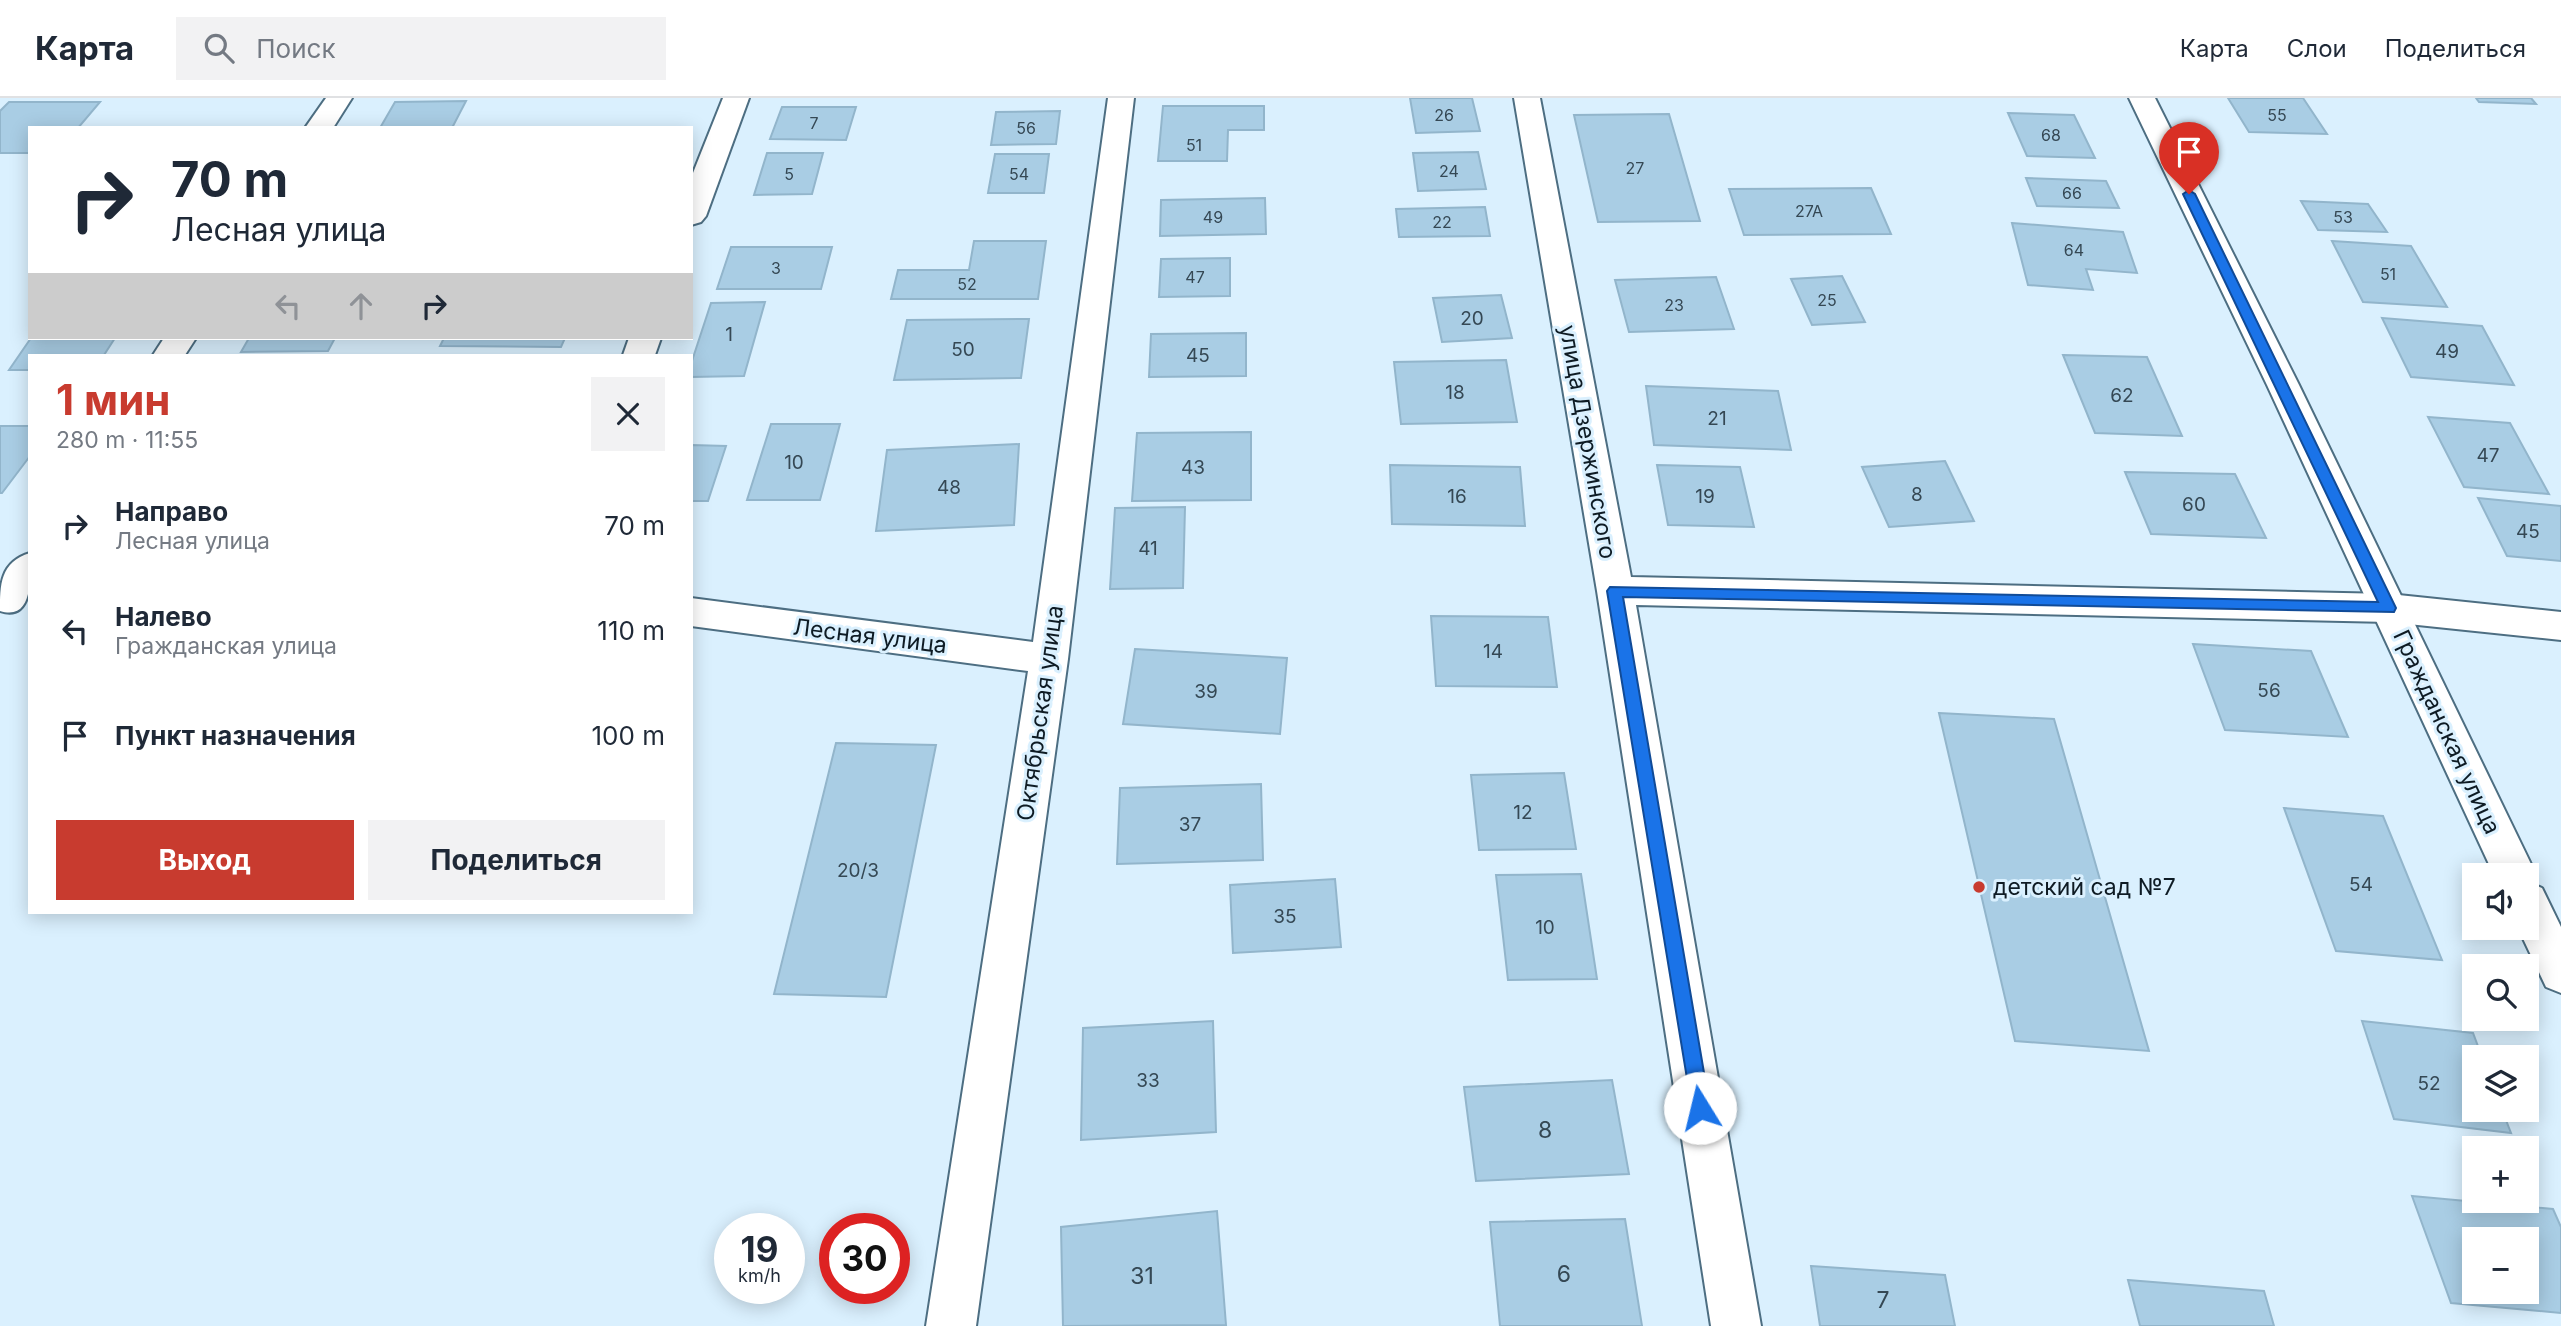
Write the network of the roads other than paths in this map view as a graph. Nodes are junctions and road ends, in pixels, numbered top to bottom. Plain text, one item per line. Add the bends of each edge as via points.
1 (339, 98) edge
2 (736, 98) edge
3 (1121, 98) edge
4 (1527, 98) edge
5 (2142, 98) edge
6 (320, 126) edge
7 (693, 211) edge
8 (28, 570) edge
9 (1615, 591) junction
10 (12, 600) edge
11 (2389, 608) junction
12 (693, 612) edge
13 (2561, 626) edge
14 (1049, 659) junction
15 (2509, 863) edge
16 (2539, 926) edge
17 (2561, 973) edge
18 (951, 1326) edge
19 (1736, 1326) edge

1 - 6 street
2 - 7 street
3 - 14 street, Октябрьская улица
4 - 9 street, улица Дзержинского
5 - 11 street, Гражданская улица
8 - 10 street
9 - 11 street
9 - 19 street, улица Дзержинского
11 - 13 street
11 - 15 street, Гражданская улица
12 - 14 street, Лесная улица
14 - 18 street, Октябрьская улица
16 - 17 street

